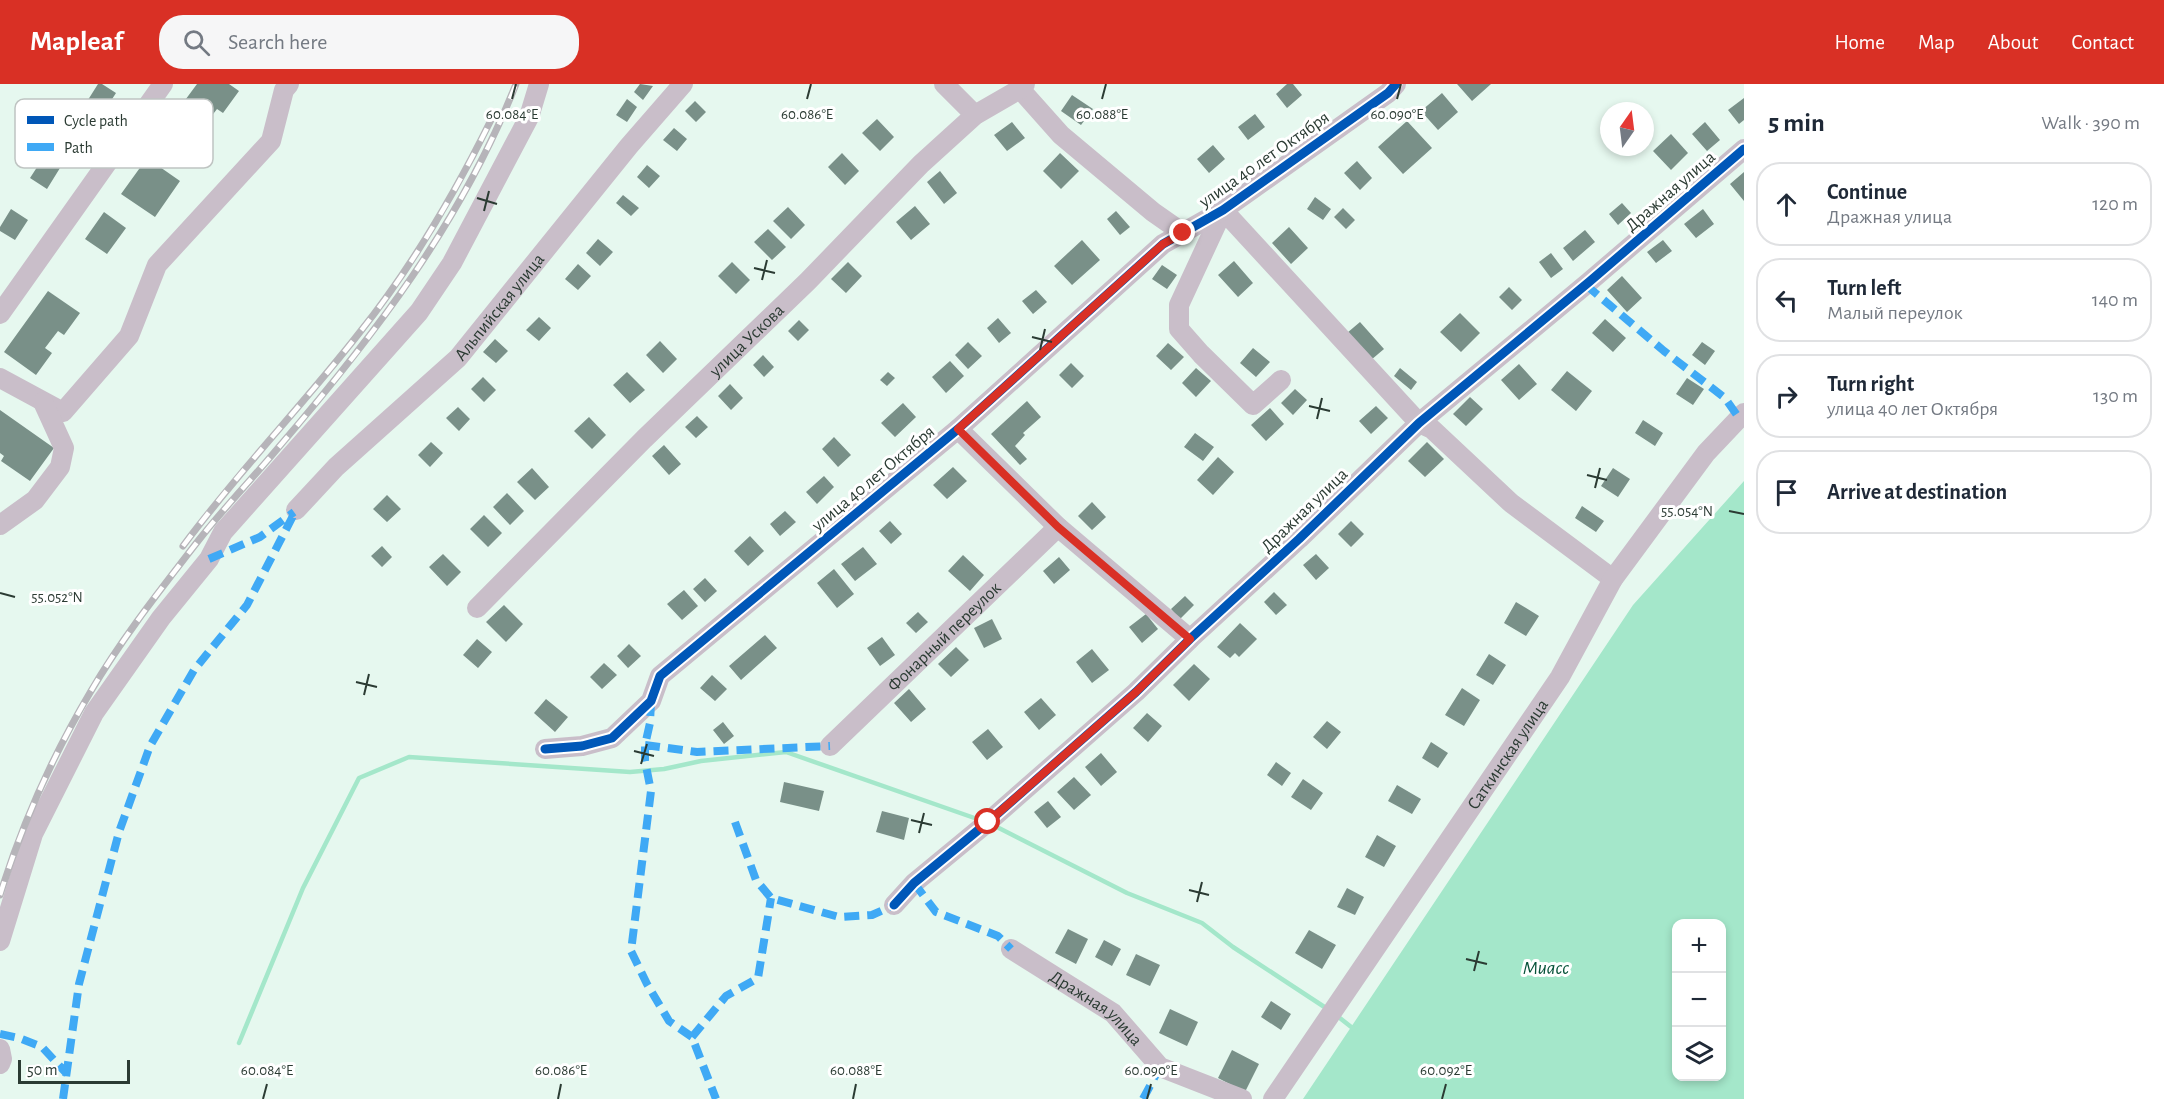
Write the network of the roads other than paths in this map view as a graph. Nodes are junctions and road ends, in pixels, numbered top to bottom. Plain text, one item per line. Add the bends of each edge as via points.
1 (164, 84) edge
2 (289, 84) edge
3 (539, 84) edge
4 (683, 84) edge
5 (944, 84) edge
6 (1396, 84) edge
7 (1022, 87) edge
8 (153, 99) edge
9 (975, 115) junction
10 (1744, 149) edge
11 (104, 168) edge
12 (1223, 210) junction
13 (1183, 233) junction
14 (0, 314) edge
15 (0, 378) edge
16 (1281, 380) dead end
17 (43, 402) junction
18 (1744, 413) edge
19 (1419, 423) junction
20 (958, 429) junction
21 (296, 510) dead end
22 (0, 525) edge
23 (1058, 527) junction
24 (1613, 579) junction
25 (477, 608) dead end
26 (1190, 639) junction
27 (830, 746) dead end
28 (545, 749) dead end
29 (894, 905) dead end
30 (0, 941) edge
31 (1011, 949) dead end
32 (0, 1049) edge
33 (0, 1064) edge
34 (1242, 1099) edge
35 (1273, 1099) edge

1 - 8 street
2 - 17 street via 271,141 158,266 129,336 63,412
3 - 30 street via 529,117 452,263 418,312 224,532 209,559 161,618 94,713 33,834
4 - 21 street, Альпийская улица via 458,358 336,467
5 - 9 street
6 - 12 street, улица 40 лет Октября
7 - 9 street, улица Ускова
7 - 13 street via 1061,135
9 - 25 street, улица Ускова via 921,164
10 - 19 street, Дражная улица
11 - 14 street
12 - 13 street, улица 40 лет Октября
12 - 16 street via 1179,305 1179,329 1253,405
12 - 19 street
13 - 20 street, улица 40 лет Октября via 1163,244
15 - 17 street
17 - 22 street via 64,448 60,467 35,501
18 - 24 street, Саткинская улица via 1706,453
19 - 24 street via 1432,429 1511,503
19 - 26 street, Дражная улица
20 - 23 street
20 - 28 street, улица 40 лет Октября via 660,676 651,701 612,738 582,746
23 - 26 street
23 - 27 street, Фонарный переулок
24 - 35 street, Саткинская улица via 1560,677
26 - 29 street, Дражная улица via 1136,692 914,883
31 - 34 street, Дражная улица via 1113,1013 1160,1066
32 - 33 street

